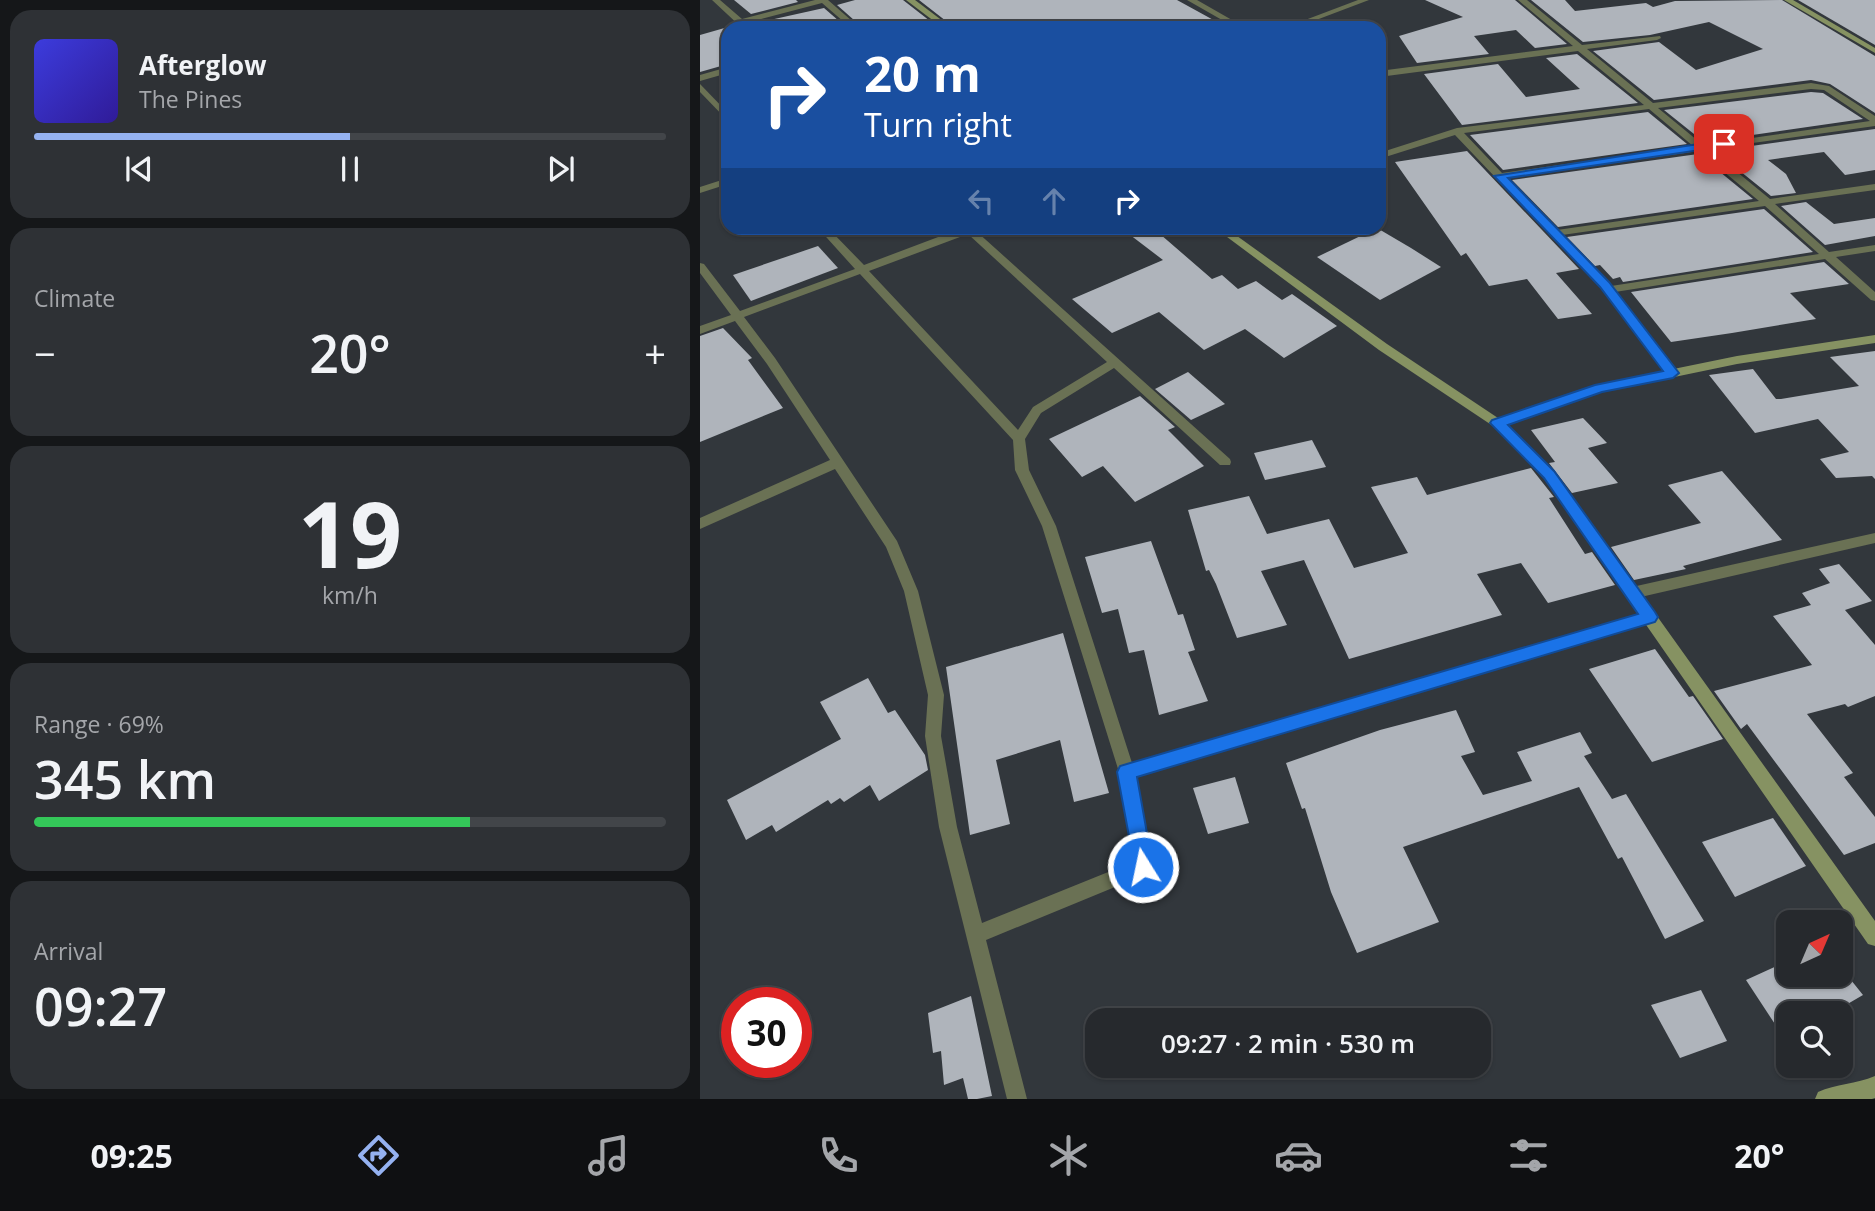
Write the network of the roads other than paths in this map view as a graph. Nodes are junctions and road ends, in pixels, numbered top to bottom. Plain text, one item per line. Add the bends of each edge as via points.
1 (716, 0) edge
2 (824, 0) edge
3 (910, 0) edge
4 (1191, 0) edge
5 (1365, 0) edge
6 (1522, 0) edge
7 (1788, 0) edge
8 (740, 21) edge
9 (757, 21) edge
10 (848, 21) edge
11 (938, 21) edge
12 (1229, 21) edge
13 (1306, 21) edge
14 (1657, 38) dead end
15 (1579, 48) junction
16 (1875, 51) edge
17 (721, 72) edge
18 (1386, 73) edge
19 (700, 78) edge
20 (700, 87) edge
21 (1649, 107) junction
22 (721, 110) edge
23 (1875, 122) edge
24 (1457, 131) junction
25 (1699, 147) junction
26 (1386, 154) edge
27 (1500, 176) junction
28 (721, 183) edge
29 (1875, 187) edge
30 (700, 190) edge
31 (1768, 202) junction
32 (1554, 233) junction
33 (830, 235) edge
34 (952, 235) edge
35 (978, 235) edge
36 (1230, 235) edge
37 (1875, 248) edge
38 (1828, 256) junction
39 (700, 266) edge
40 (864, 269) junction
41 (1608, 290) junction
42 (1875, 298) edge
43 (737, 316) junction
44 (700, 330) edge
45 (1875, 339) edge
46 (1115, 362) junction
47 (1673, 373) junction
48 (1497, 423) junction
49 (1019, 439) junction
50 (838, 462) junction
51 (1225, 462) dead end
52 (700, 524) edge
53 (1875, 538) edge
54 (1632, 593) junction
55 (1649, 617) junction
56 (1127, 772) junction
57 (976, 935) junction
58 (1875, 937) edge
59 (1875, 1086) edge
60 (1017, 1099) edge
61 (1825, 1099) edge

1 - 8 street
2 - 9 street
2 - 10 street
3 - 11 street
4 - 12 street
5 - 13 street
6 - 15 street
7 - 16 street
14 - 15 street
15 - 18 street
15 - 21 street
17 - 19 street
20 - 22 street
21 - 23 street via 1811,86 1826,88
21 - 24 street
21 - 25 street
23 - 25 street
24 - 26 street
24 - 27 street
25 - 27 street
25 - 31 street
27 - 32 street
28 - 30 street
29 - 31 street
31 - 32 street
31 - 38 street
32 - 41 street
33 - 40 street
34 - 40 street
35 - 46 street
36 - 48 street
37 - 38 street
38 - 41 street
38 - 42 street
39 - 43 street
40 - 43 street
40 - 49 street
41 - 47 street
43 - 44 street
43 - 50 street
45 - 47 street
46 - 49 street via 1037,410
46 - 51 street
47 - 48 street via 1600,388
48 - 54 street via 1549,475
49 - 56 street via 1022,470 1049,526
50 - 52 street
50 - 57 street via 892,545 911,591 936,695 933,736 948,827
53 - 54 street
54 - 55 street
55 - 56 street
55 - 58 street
56 - 57 street via 1143,867
57 - 60 street
59 - 61 street

